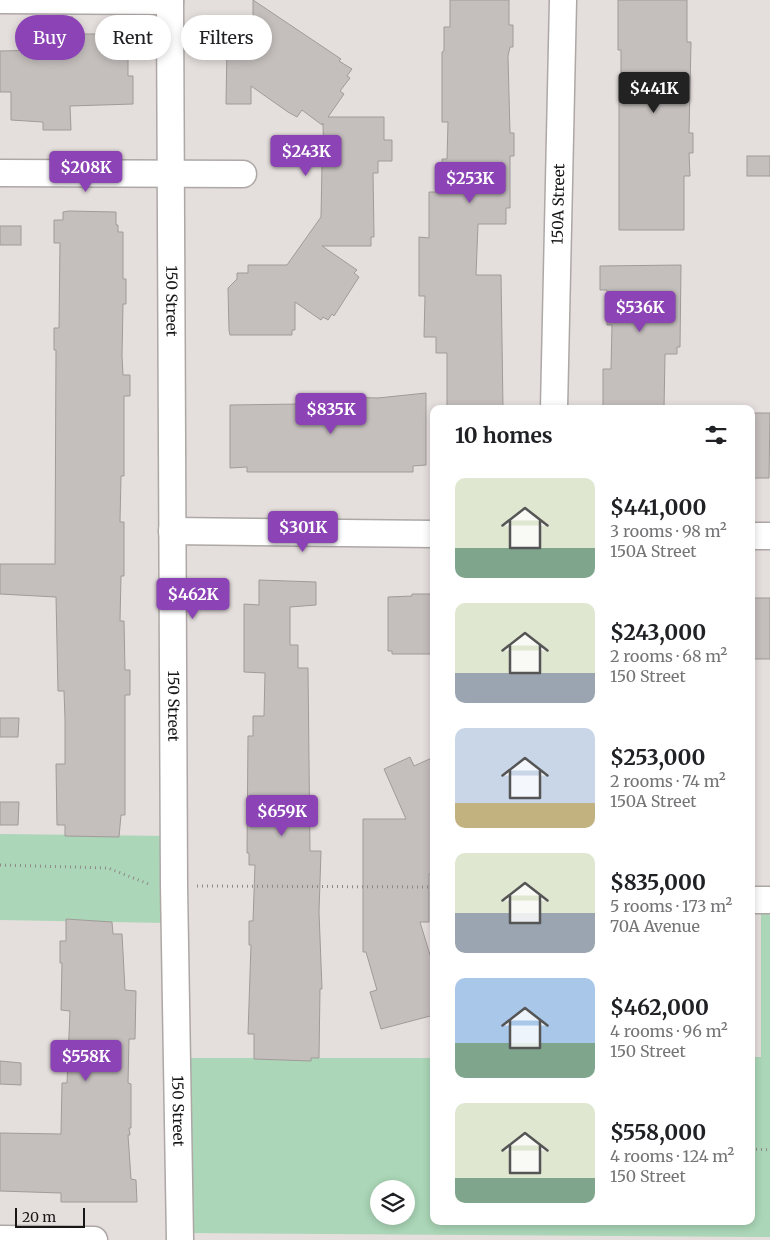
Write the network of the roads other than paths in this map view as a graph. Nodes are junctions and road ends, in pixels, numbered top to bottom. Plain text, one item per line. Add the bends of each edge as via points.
1 (0, 0) edge
2 (563, 0) edge
3 (170, 1) edge
4 (171, 172) junction
5 (0, 173) edge
6 (243, 174) dead end
7 (554, 405) edge
8 (172, 531) junction
9 (430, 534) edge
10 (755, 536) edge
11 (770, 536) edge
12 (755, 900) edge
13 (770, 900) edge
14 (0, 1239) edge
15 (94, 1240) edge
16 (180, 1240) edge

1 - 3 street
2 - 7 street, 150A Street
3 - 4 street, 150 Street
4 - 5 street
4 - 6 street
4 - 8 street, 150 Street
8 - 9 street
8 - 16 street, 150 Street
10 - 11 street
12 - 13 street
14 - 15 street

